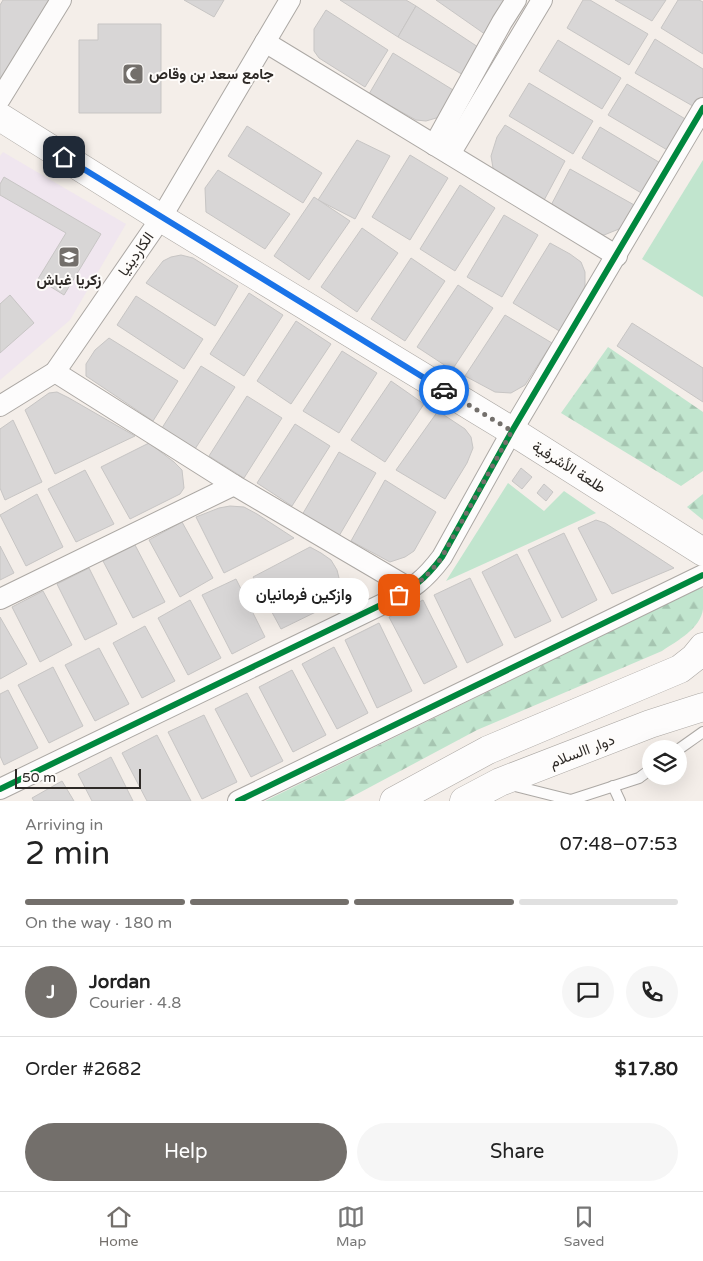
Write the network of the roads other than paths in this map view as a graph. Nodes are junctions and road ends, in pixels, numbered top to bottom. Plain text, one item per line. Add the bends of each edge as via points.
1 (61, 0) edge
2 (290, 0) edge
3 (516, 0) edge
4 (542, 0) edge
5 (265, 42) junction
6 (0, 99) edge
7 (703, 108) edge
8 (0, 117) edge
9 (442, 150) junction
10 (161, 218) junction
11 (617, 256) junction
12 (55, 372) junction
13 (0, 406) edge
14 (512, 431) junction
15 (234, 485) junction
16 (703, 552) edge
17 (703, 575) edge
18 (411, 589) junction
19 (0, 599) edge
20 (703, 647) edge
21 (703, 707) edge
22 (703, 732) edge
23 (687, 743) edge
24 (642, 776) edge
25 (500, 782) junction
26 (613, 786) junction
27 (0, 788) edge
28 (238, 801) edge
29 (394, 801) edge
30 (464, 801) edge
31 (620, 801) edge

1 - 6 street
2 - 5 street, الكاردينيا
3 - 9 street
4 - 9 street
5 - 9 street
5 - 10 street, الكاردينيا
7 - 11 street
8 - 10 main road, طلعة الأشرفية
9 - 11 street
10 - 12 street, الكاردينيا
10 - 14 main road, طلعة الأشرفية
11 - 14 street
12 - 13 street, الكاردينيا
12 - 15 street
14 - 16 main road, طلعة الأشرفية
14 - 18 street via 442,557
15 - 18 street
15 - 19 street
17 - 28 street
18 - 27 street
20 - 29 main road via 680,669 488,750
21 - 25 main road, دوار االسلام
22 - 23 lane
24 - 26 lane
25 - 26 lane via 571,800
25 - 30 main road, دوار االسلام
26 - 31 lane

